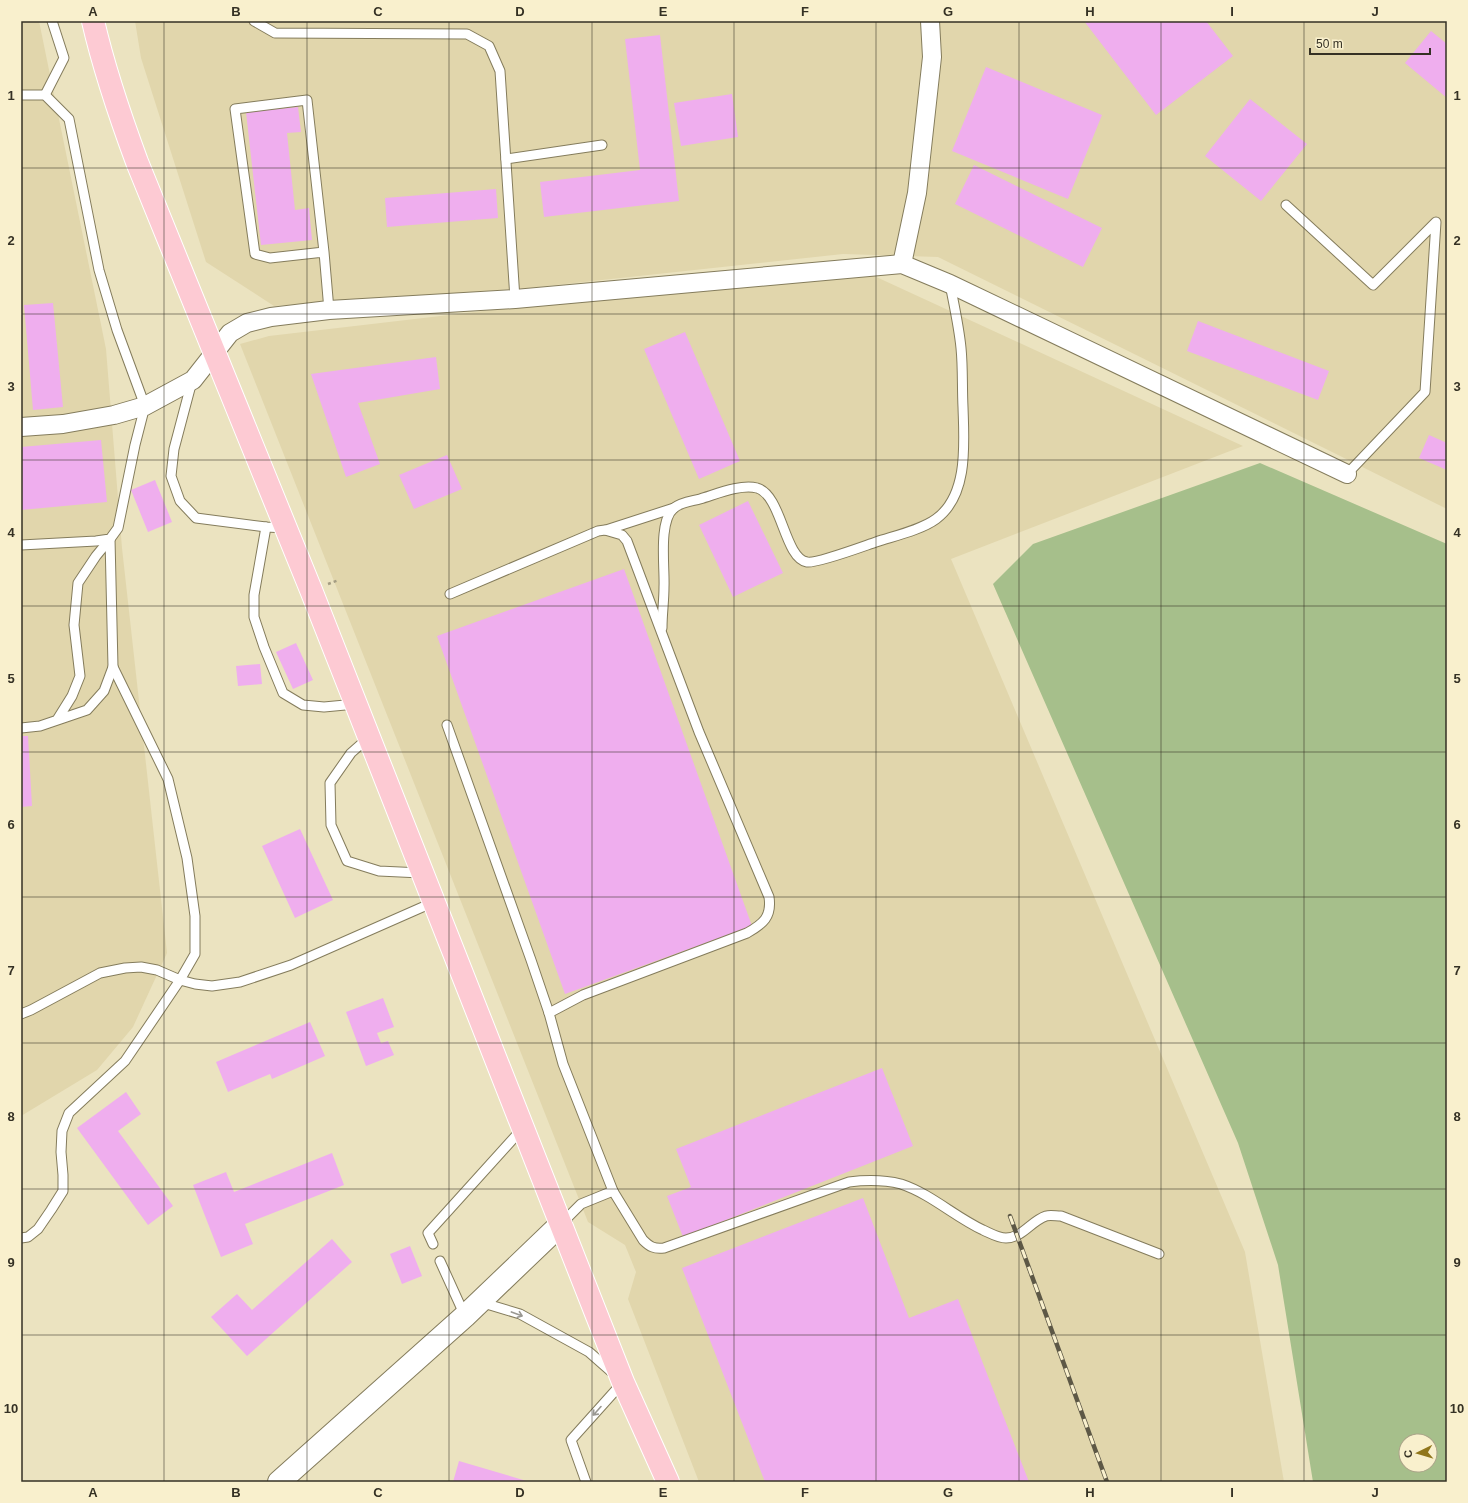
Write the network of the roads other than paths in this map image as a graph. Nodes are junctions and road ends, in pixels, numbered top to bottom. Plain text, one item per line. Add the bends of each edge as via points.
1 (52, 21) edge
2 (93, 21) edge
3 (254, 21) edge
4 (930, 21) edge
5 (21, 95) edge
6 (45, 95) junction
7 (602, 145) dead end
8 (506, 159) junction
9 (1286, 205) dead end
10 (324, 252) junction
11 (902, 264) junction
12 (950, 284) junction
13 (515, 299) junction
14 (329, 310) junction
15 (215, 351) junction
16 (193, 380) junction
17 (145, 406) junction
18 (21, 427) edge
19 (1347, 474) joint
20 (674, 508) junction
21 (276, 527) junction
22 (605, 530) junction
23 (110, 539) junction
24 (21, 545) edge
25 (450, 594) dead end
26 (662, 634) junction
27 (113, 667) junction
28 (356, 704) junction
29 (56, 720) junction
30 (447, 725) dead end
31 (21, 728) edge
32 (369, 737) junction
33 (423, 873) junction
34 (434, 902) junction
35 (180, 980) junction
36 (549, 1013) junction
37 (21, 1014) edge
38 (523, 1128) junction
39 (613, 1191) junction
40 (561, 1224) junction
41 (21, 1238) edge
42 (433, 1244) dead end
43 (1159, 1254) dead end
44 (440, 1261) dead end
45 (472, 1309) junction
46 (623, 1382) junction
47 (279, 1482) edge
48 (586, 1482) edge
49 (652, 1482) edge
50 (668, 1482) edge

1 - 6 lane via 64,58
2 - 15 main road via 117,107 137,162
3 - 8 lane via 275,33 467,34 489,46 500,71
4 - 11 street via 932,57 918,185
5 - 6 lane
6 - 17 lane via 69,119 99,270 117,330
7 - 8 lane
8 - 13 lane
9 - 19 lane via 1373,285 1436,222 1425,392
10 - 10 lane via 307,100 235,109 255,254 270,258
10 - 14 lane
11 - 12 street
11 - 13 street
12 - 19 street
12 - 20 lane via 961,349 964,450 956,492 948,507 936,519 916,529 808,563 800,559 794,550 772,502 765,492 758,488 738,488
13 - 14 street
14 - 15 street via 247,322 230,333
15 - 16 street
15 - 21 main road
16 - 17 street
16 - 21 lane via 174,449 171,476 180,501 196,518
17 - 18 street via 107,417
17 - 23 lane via 118,528
20 - 22 lane
20 - 26 lane via 667,519 664,532
21 - 28 main road
21 - 28 lane via 254,594 254,617 283,693 303,705 324,707
22 - 25 lane
22 - 26 lane via 622,535 627,541
23 - 24 lane
23 - 27 lane
23 - 29 lane via 78,583 74,625 80,676 72,696
26 - 36 lane via 699,732 769,897 770,908 762,924 747,933 583,995
27 - 29 lane via 104,691 88,710
27 - 35 lane via 168,779 187,858 195,916 195,954
28 - 32 main road
29 - 31 lane via 40,726
30 - 36 lane
32 - 33 main road
32 - 33 lane via 351,754 330,783 331,825 347,861 379,871
33 - 34 main road
34 - 35 lane via 291,965 240,982 212,986
34 - 38 main road
35 - 37 lane via 157,970 141,967 100,973
35 - 41 lane via 125,1061 69,1113 62,1131 63,1191 38,1229 28,1237
36 - 39 lane via 563,1064
38 - 40 main road
38 - 42 lane via 428,1233
39 - 40 lane via 581,1204
39 - 43 lane via 643,1240 655,1249 849,1182 866,1180 900,1184 928,1197 968,1223 995,1236 1017,1236 1034,1222 1047,1216 1061,1216
40 - 45 street
40 - 46 main road
44 - 45 lane
45 -> 46 lane via 520,1314 589,1352
45 - 47 street
46 -> 48 lane via 571,1440
46 - 49 main road
46 - 50 main road

